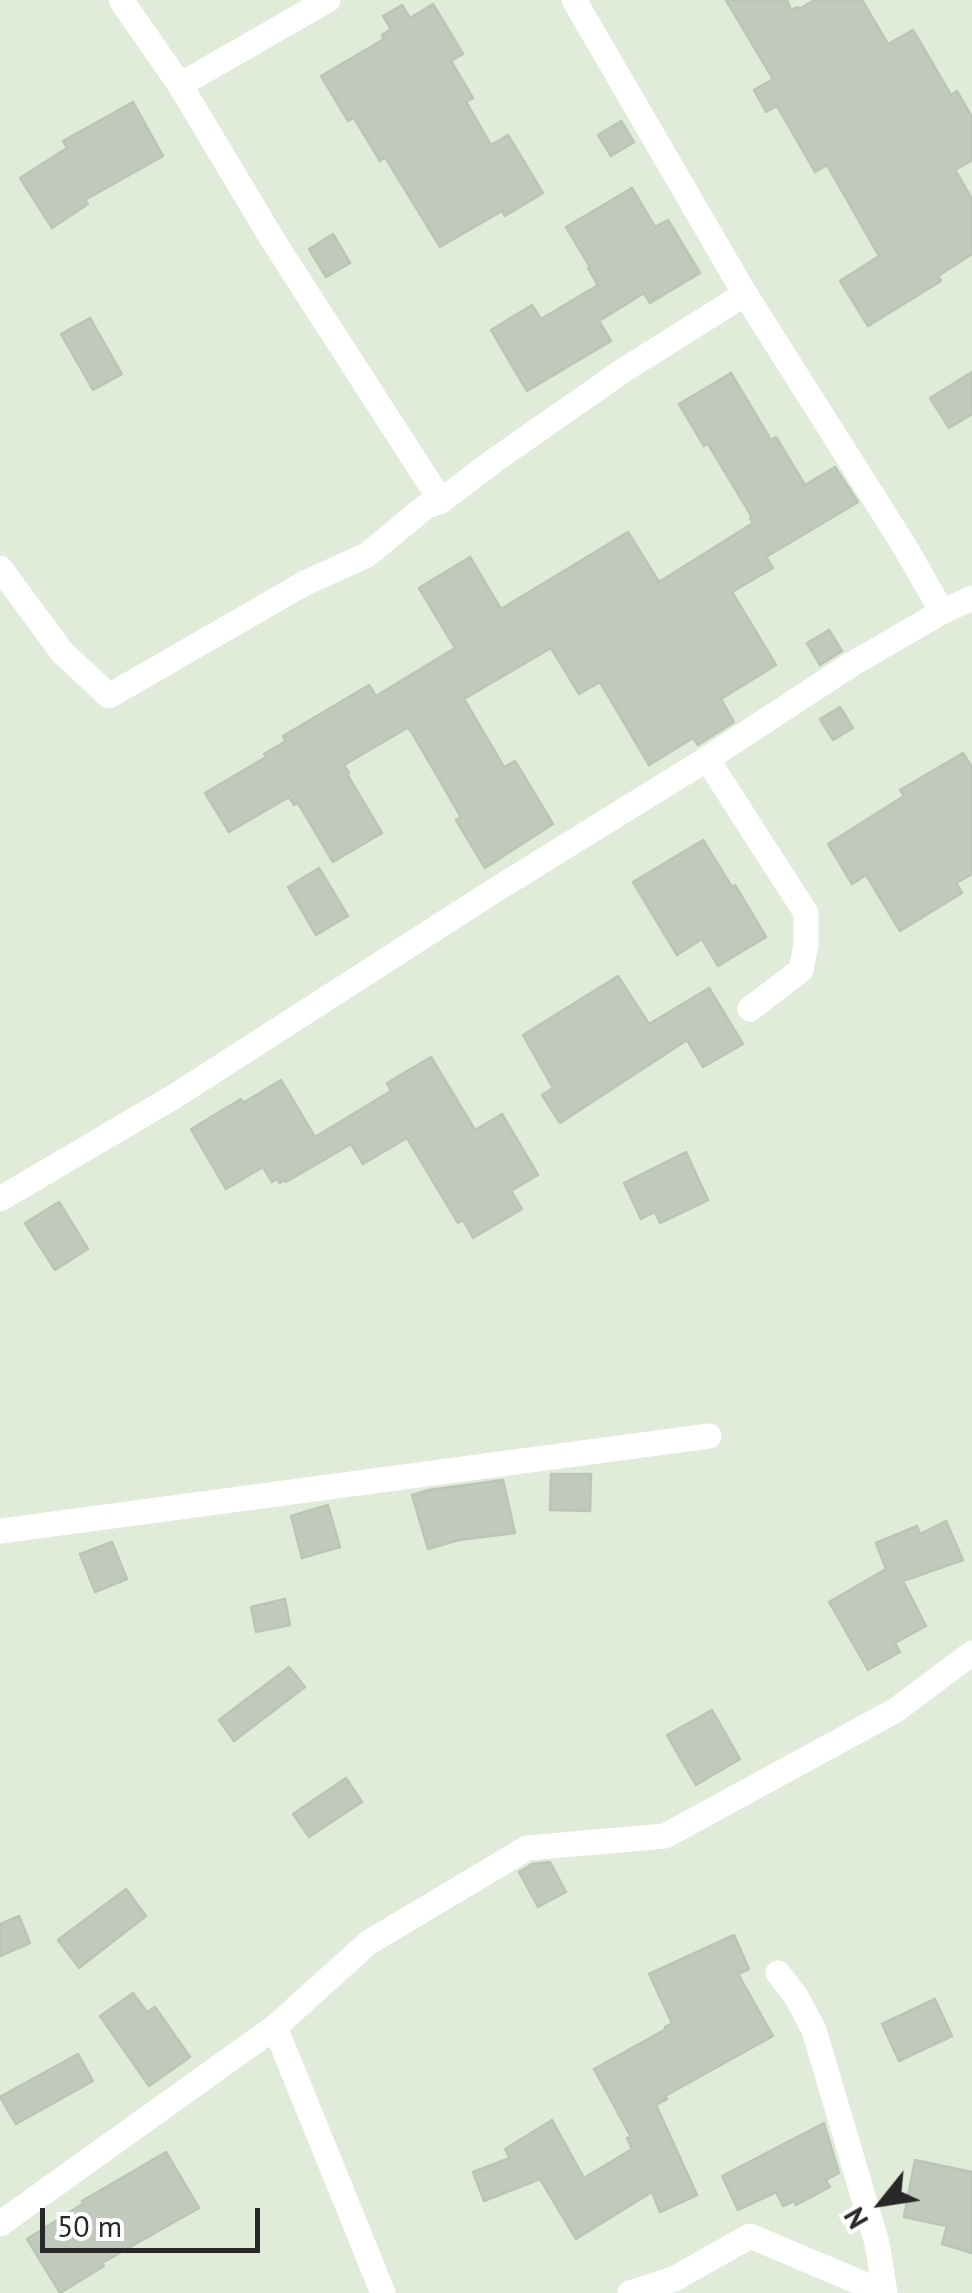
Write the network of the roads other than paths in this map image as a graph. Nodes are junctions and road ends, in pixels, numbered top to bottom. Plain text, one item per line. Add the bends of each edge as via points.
1 (121, 0) edge
2 (328, 0) edge
3 (574, 0) edge
4 (180, 85) junction
5 (746, 294) junction
6 (441, 502) junction
7 (0, 568) edge
8 (972, 598) edge
9 (942, 612) junction
10 (708, 759) junction
11 (750, 1010) dead end
12 (0, 1200) edge
13 (709, 1436) dead end
14 (0, 1530) edge
15 (972, 1653) edge
16 (778, 1973) dead end
17 (275, 2028) junction
18 (0, 2224) edge
19 (383, 2293) edge
20 (630, 2293) edge
21 (885, 2293) edge

1 - 4 street
2 - 4 street
3 - 5 street
4 - 6 street
5 - 6 street via 624,370
5 - 9 street
6 - 7 street via 366,555 109,696 62,652
8 - 9 street
9 - 10 street
10 - 11 street via 806,914 801,970
10 - 12 street
13 - 14 street
15 - 17 street via 896,1710 666,1836 527,1848 368,1943
16 - 21 street via 814,2030 878,2243
17 - 18 street
17 - 19 street
20 - 21 street via 674,2279 750,2236

